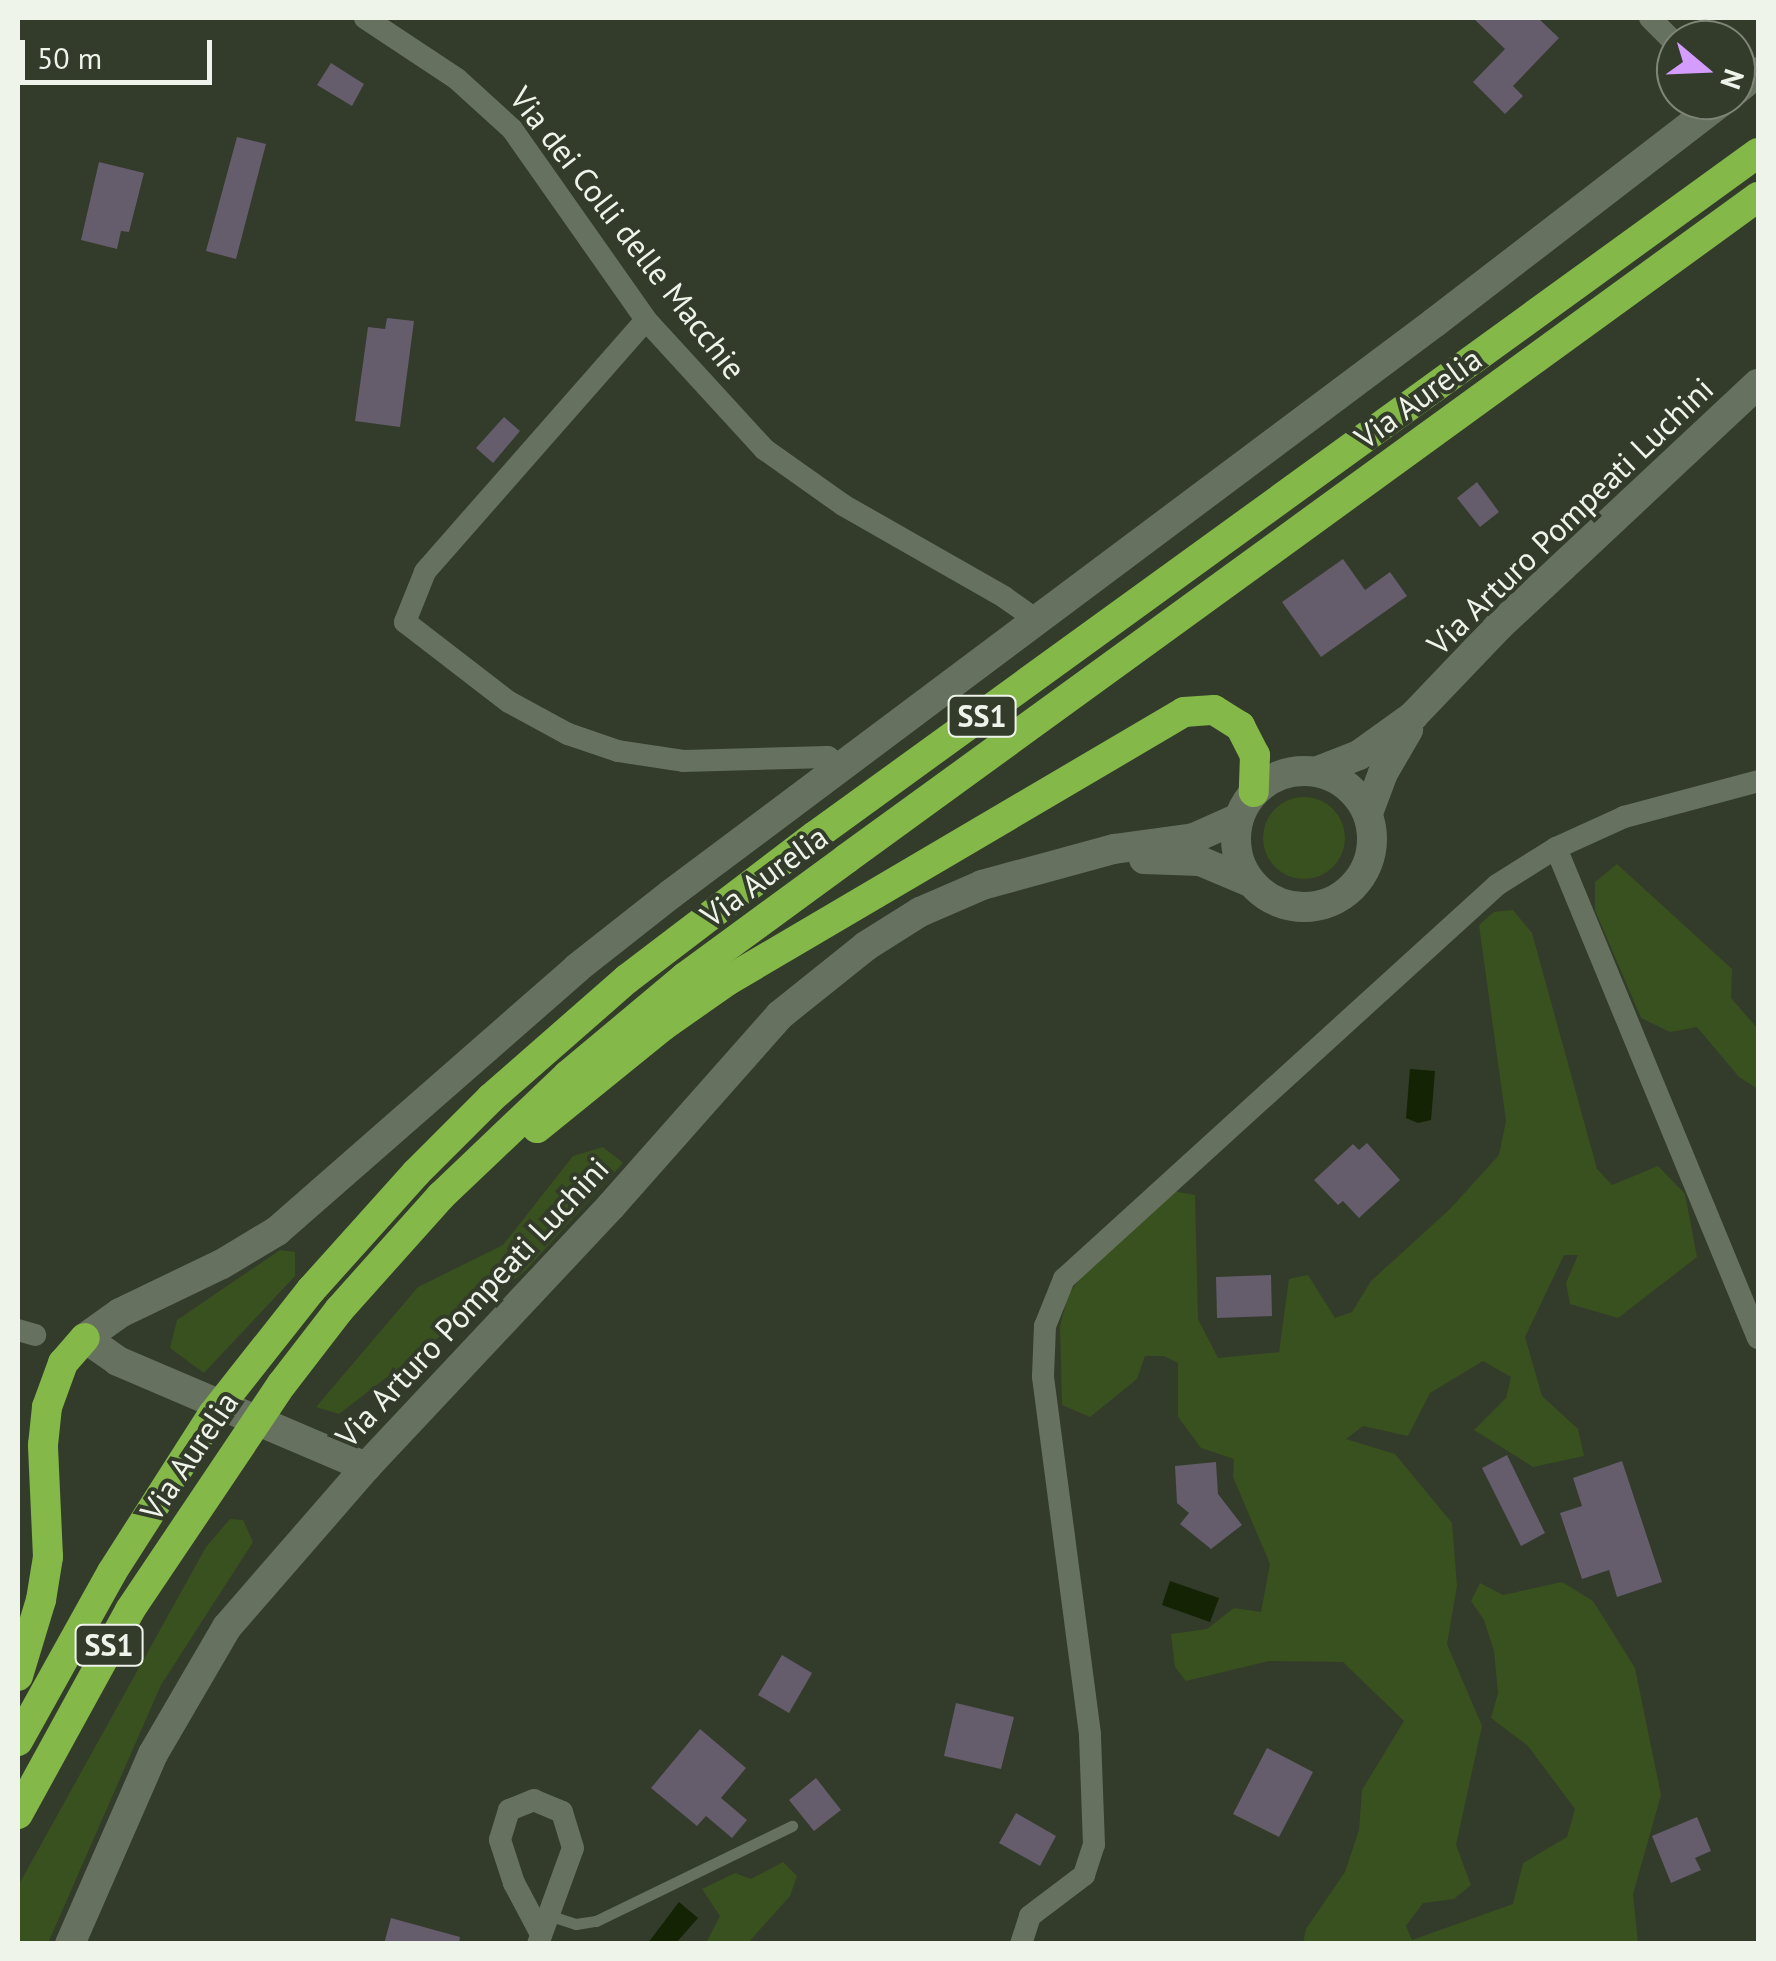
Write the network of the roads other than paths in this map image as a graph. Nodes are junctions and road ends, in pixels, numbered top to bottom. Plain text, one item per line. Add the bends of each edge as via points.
1 (366, 18) edge
2 (1698, 120) edge
3 (1758, 153) edge
4 (1758, 196) edge
5 (646, 320) junction
6 (1758, 384) edge
7 (1038, 621) junction
8 (1430, 700) junction
9 (840, 768) junction
10 (1318, 771) junction
11 (1758, 781) edge
12 (1246, 805) junction
13 (1368, 813) junction
14 (1556, 848) junction
15 (1076, 860) junction
16 (1250, 882) junction
17 (440, 1196) junction
18 (85, 1338) junction
19 (1758, 1338) edge
20 (366, 1468) junction
21 (18, 1676) edge
22 (18, 1741) edge
23 (18, 1814) edge
24 (792, 1826) dead end
25 (543, 1931) edge
26 (70, 1944) edge
27 (1021, 1944) edge

1 - 5 street, Via dei Colli delle Macchie via 497,113
2 - 7 street
3 - 22 highway, Via Aurelia / SS1 via 814,836 627,979 438,1149 264,1346 181,1464
4 - 17 highway, Via Aurelia / SS1 via 685,977
5 - 7 street, Via dei Colli delle Macchie via 730,417 782,463
5 - 9 street via 425,572 405,622 509,702 618,751 683,761 828,758
6 - 8 street, Via Arturo Pompeati Luchini via 1499,626
7 - 9 street
8 - 10 street, Via Arturo Pompeati Luchini via 1378,744
8 - 13 street, Via Arturo Pompeati Luchini via 1392,754
9 - 18 street via 577,968 277,1231
10 - 12 street via 1284,773
10 - 13 street via 1340,779
11 - 14 street via 1652,808
12 - 15 street, Via Arturo Pompeati Luchini via 1194,838
12 - 16 street via 1240,862
12 - 17 highway via 1255,756 1240,726 1214,710 1184,712 726,981
13 - 16 street via 1371,856 1362,876 1338,898 1308,908 1286,905
14 - 19 street
14 - 27 street via 1450,923 1076,1266 1055,1296 1045,1326 1043,1376 1090,1734 1094,1845 1084,1875 1030,1916
15 - 16 street, Via Arturo Pompeati Luchini via 1200,862
15 - 20 street, Via Arturo Pompeati Luchini via 982,885 920,912 812,986 755,1040 611,1206
17 - 23 highway, Via Aurelia / SS1 via 299,1360 213,1483 130,1610
18 - 20 street via 118,1361
18 - 21 highway via 64,1363 48,1407 48,1558
20 - 26 street, Via Arturo Pompeati Luchini via 210,1651 153,1754
24 - 25 lane via 596,1921
25 - 25 street via 569,1864 572,1834 554,1806 525,1801 504,1817 500,1847

